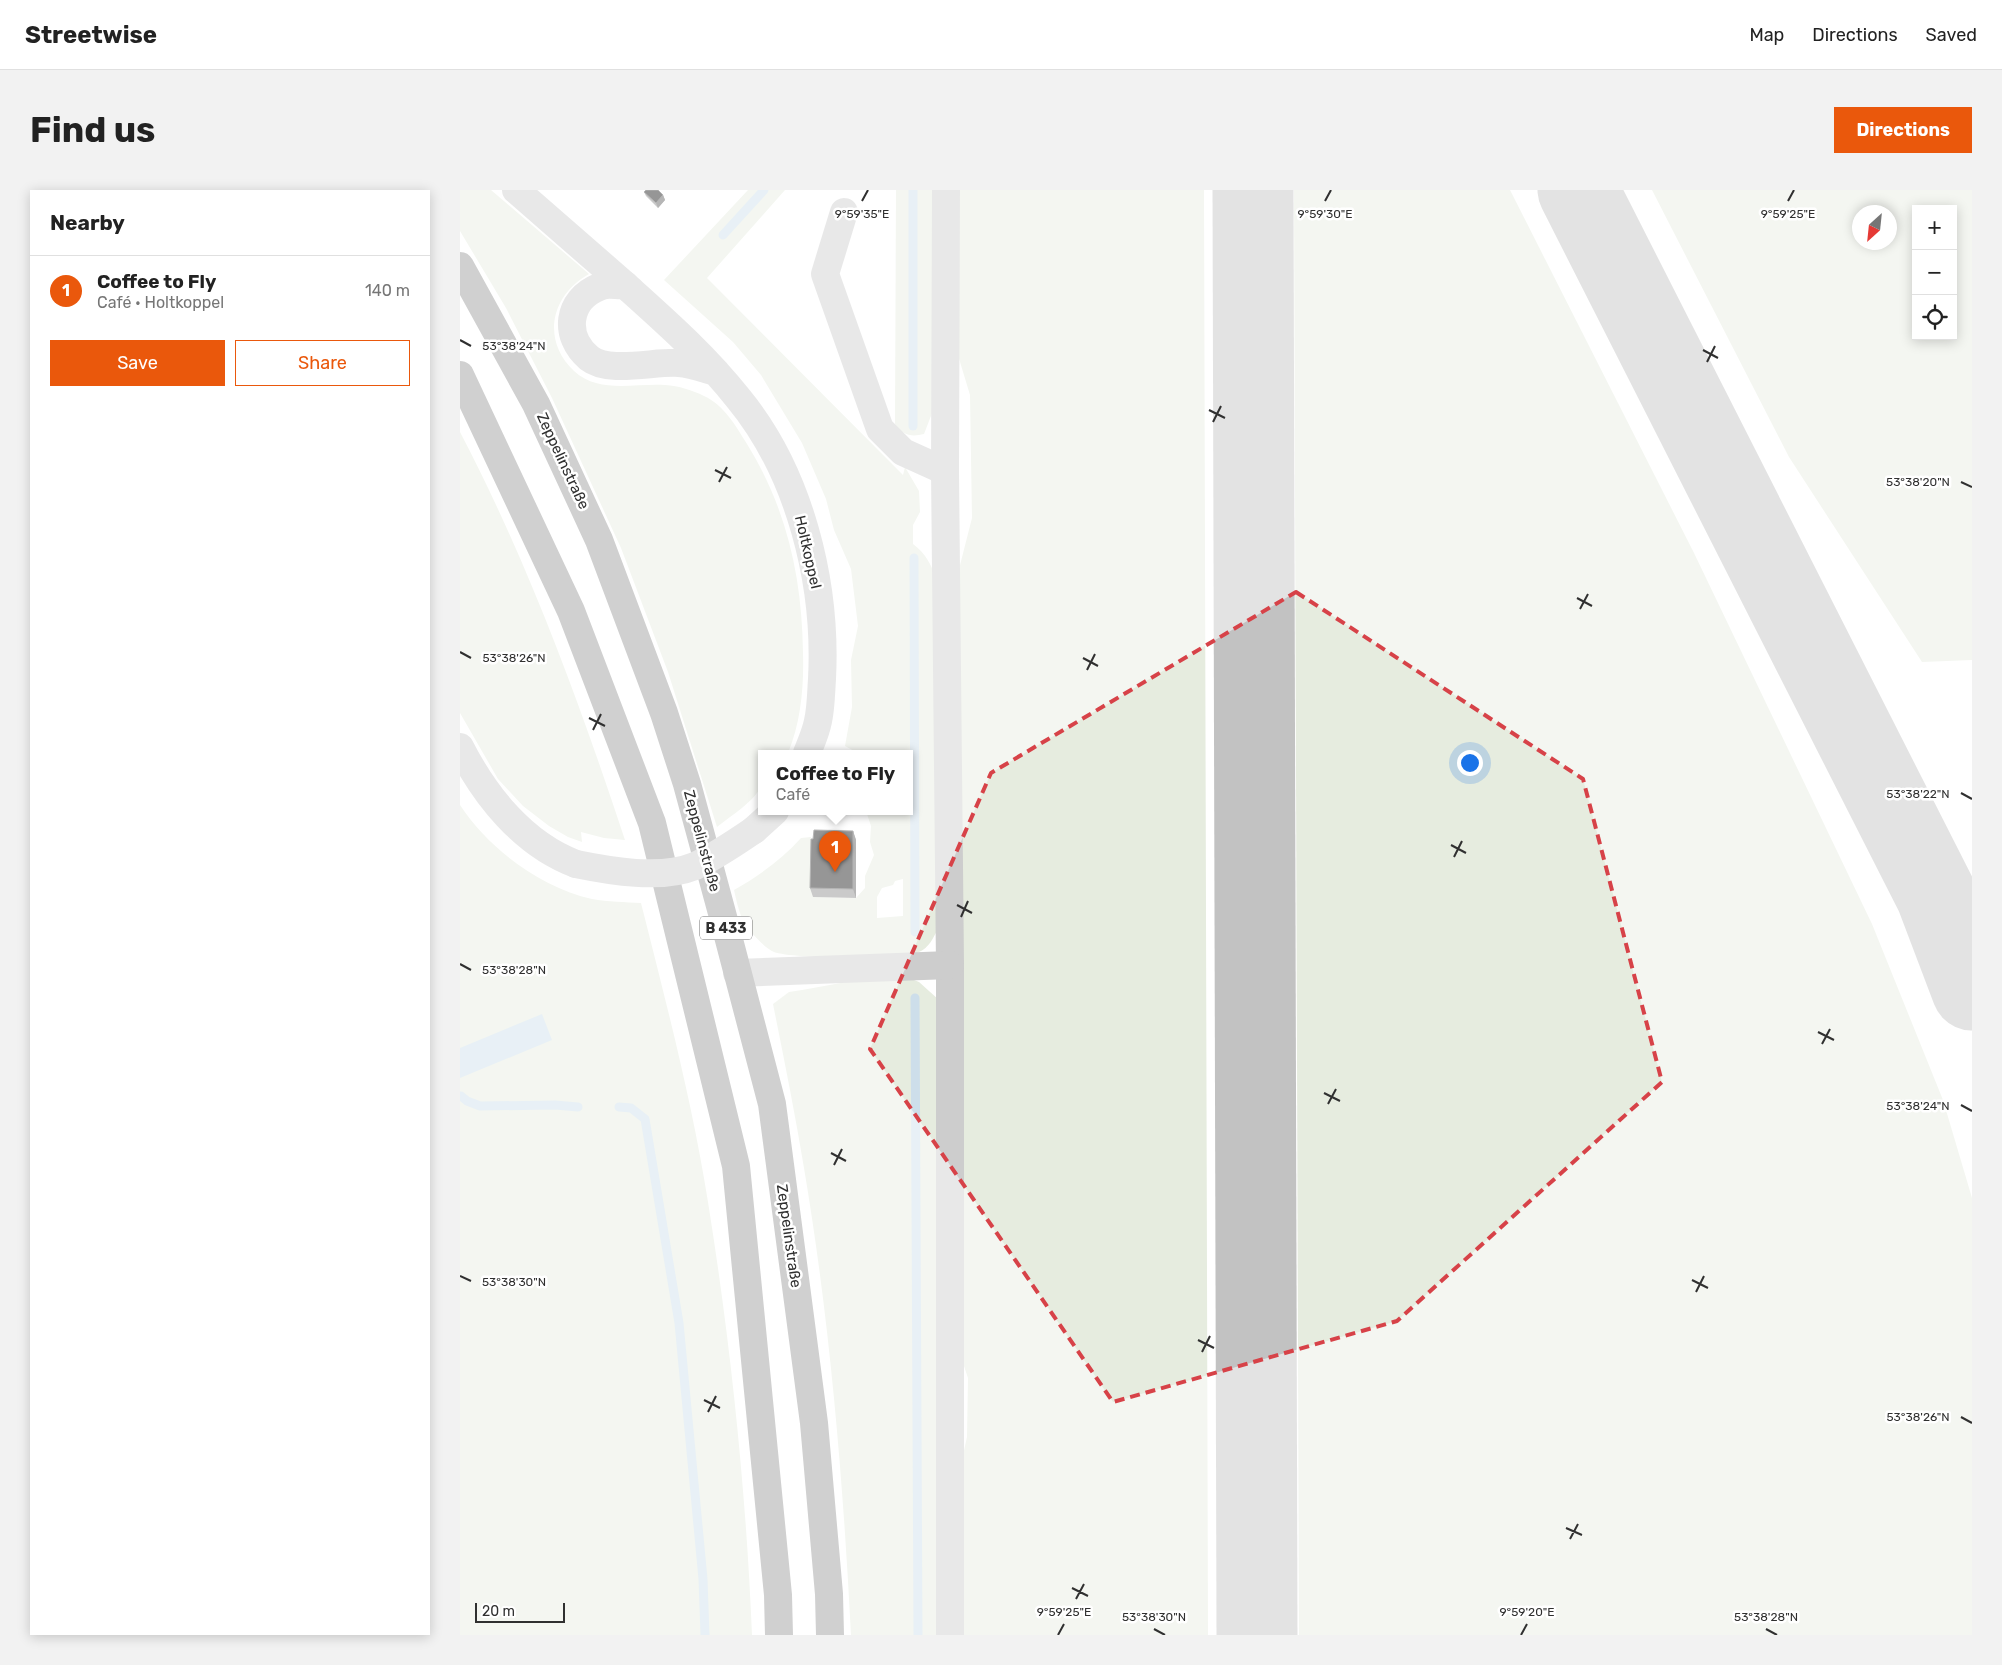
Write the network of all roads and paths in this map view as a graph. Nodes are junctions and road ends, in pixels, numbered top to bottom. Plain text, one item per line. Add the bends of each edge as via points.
1 (516, 190) edge
2 (946, 190) edge
3 (844, 212) dead end
4 (460, 266) edge
5 (625, 286) junction
6 (716, 372) junction
7 (460, 375) edge
8 (945, 471) junction
9 (460, 747) edge
10 (808, 750) edge
11 (771, 815) edge
12 (950, 965) junction
13 (736, 973) junction
14 (779, 1635) edge
15 (830, 1635) edge
16 (950, 1635) edge

1 - 5 street, Holtkoppel
2 - 8 street
3 - 8 street via 825,274 880,429 903,452
4 - 13 highway, Zeppelinstraße / B 433 via 536,404 602,548 687,784
5 - 6 street, Holtkoppel via 677,331
5 - 6 street via 600,286 585,295 575,307 571,324 576,341 590,358 609,366 680,363
6 - 10 street, Holtkoppel via 761,430 784,473 811,550 820,606 823,657 818,720
7 - 14 highway, B 433 via 571,611 652,823 736,1166 778,1595
8 - 12 street
9 - 11 street, bridge via 487,792 514,823 540,846 576,864 612,871 646,872 693,866 734,845
12 - 13 street
12 - 16 street
13 - 15 highway, Zeppelinstraße / B 433 via 772,1104 814,1423

